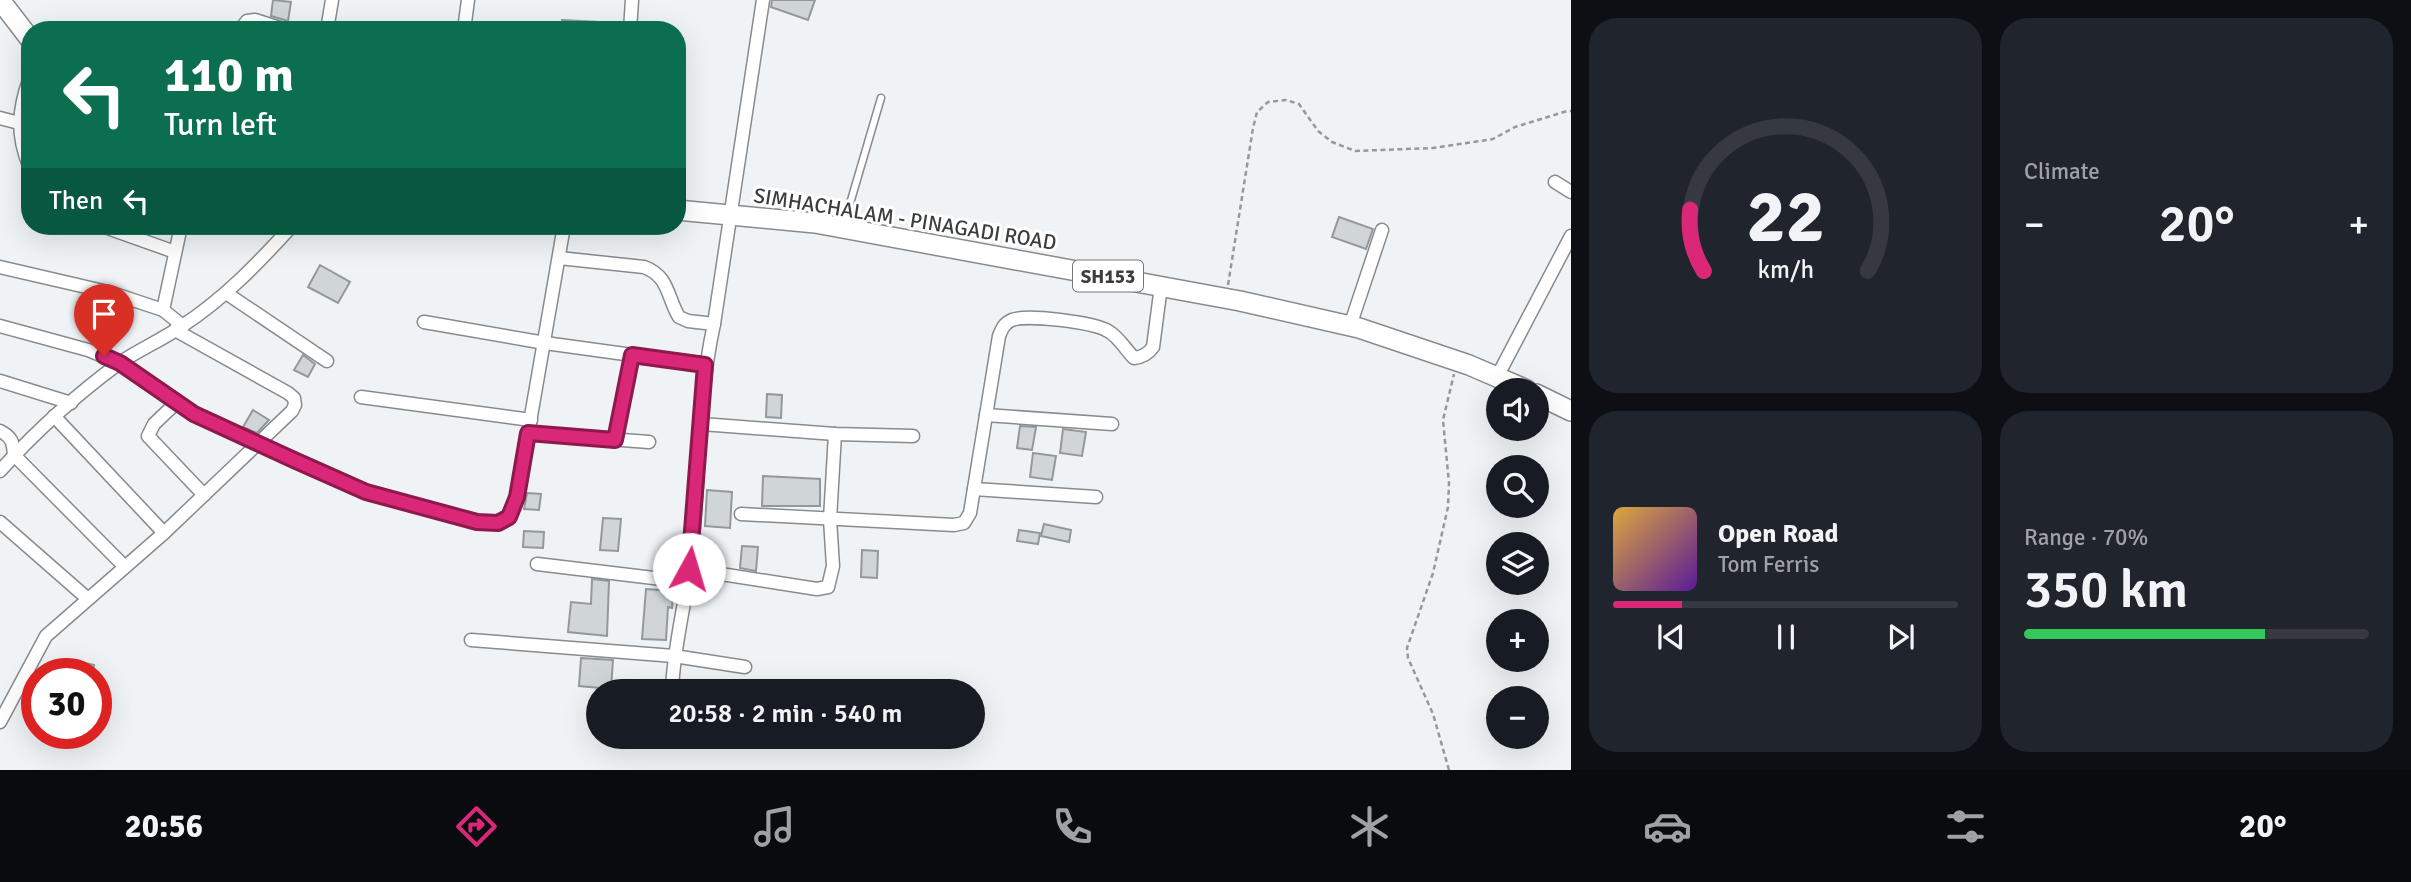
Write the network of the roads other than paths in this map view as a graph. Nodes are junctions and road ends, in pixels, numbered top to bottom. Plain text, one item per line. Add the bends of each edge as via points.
1 (332, 0) edge
2 (468, 0) edge
3 (632, 0) edge
4 (762, 0) edge
5 (0, 1) edge
6 (328, 21) edge
7 (465, 21) edge
8 (631, 21) edge
9 (21, 28) edge
10 (881, 98) dead end
11 (21, 107) edge
12 (0, 118) edge
13 (19, 123) junction
14 (21, 131) edge
15 (1555, 182) dead end
16 (1571, 192) edge
17 (686, 211) edge
18 (730, 213) junction
19 (843, 228) junction
20 (1382, 230) dead end
21 (127, 235) edge
22 (179, 235) edge
23 (284, 235) edge
24 (563, 235) edge
25 (1571, 236) edge
26 (175, 252) junction
27 (559, 258) junction
28 (0, 267) edge
29 (1161, 286) junction
30 (226, 293) junction
31 (163, 310) junction
32 (424, 322) dead end
33 (714, 324) junction
34 (0, 326) edge
35 (1350, 326) junction
36 (179, 328) junction
37 (545, 343) junction
38 (632, 355) junction
39 (327, 361) dead end
40 (120, 363) junction
41 (705, 365) junction
42 (1497, 377) joint
43 (0, 381) edge
44 (361, 397) dead end
45 (1549, 400) edge
46 (71, 402) junction
47 (176, 403) junction
48 (1571, 411) edge
49 (986, 415) junction
50 (54, 416) junction
51 (702, 424) junction
52 (1112, 424) dead end
53 (530, 426) junction
54 (0, 431) edge
55 (835, 434) junction
56 (913, 436) dead end
57 (615, 440) junction
58 (649, 442) dead end
59 (259, 444) junction
60 (15, 455) junction
61 (0, 471) edge
62 (974, 489) junction
63 (204, 495) junction
64 (1096, 497) dead end
65 (741, 514) dead end
66 (831, 519) junction
67 (0, 522) edge
68 (164, 533) junction
69 (537, 564) dead end
70 (125, 567) junction
71 (688, 575) junction
72 (88, 599) junction
73 (471, 640) dead end
74 (674, 656) junction
75 (745, 667) dead end
76 (673, 679) edge
77 (0, 722) edge

1 - 6 street
2 - 7 street
3 - 8 street
4 - 18 street
5 - 9 main road
10 - 19 lane
11 - 13 street
12 - 13 street
13 - 14 street
15 - 16 street
17 - 18 main road, SIMHACHALAM - PINAGADI ROAD / SH153
18 - 19 main road, SIMHACHALAM - PINAGADI ROAD / SH153
18 - 33 street
19 - 29 main road, SIMHACHALAM - PINAGADI ROAD / SH153
20 - 35 street
21 - 26 street
22 - 26 street
23 - 30 street
24 - 27 street
25 - 42 street
26 - 31 street
27 - 33 street via 657,271 678,317
27 - 37 street
28 - 31 street
29 - 35 main road, SIMHACHALAM - PINAGADI ROAD / SH153
29 - 49 street via 1153,347 1140,358 1134,358 1106,329 1093,325 1020,317 1006,323 999,337
30 - 36 street
30 - 39 street
31 - 36 street
32 - 37 street
33 - 41 street
34 - 40 street
35 - 42 main road, SIMHACHALAM - PINAGADI ROAD / SH153
36 - 40 street
36 - 59 street via 294,398 292,411
37 - 38 street
37 - 53 street
38 - 41 street
38 - 57 street
40 - 46 street
40 - 47 street
41 - 51 street
43 - 46 street
44 - 53 street
45 - 48 main road
46 - 50 street
47 - 59 street
47 - 63 street via 148,436
49 - 52 street
49 - 62 street
50 - 60 street
50 - 68 street
51 - 55 street
51 - 71 street
53 - 57 street
53 - 59 street via 517,497 509,517 498,523 477,522 366,492
54 - 60 street via 9,436
55 - 56 street
55 - 66 street
57 - 58 street
59 - 63 street
60 - 61 street
60 - 70 street
62 - 64 street
62 - 66 street via 964,523
63 - 68 street
65 - 66 street
66 - 71 street via 833,566 828,587
67 - 72 street
68 - 70 street
69 - 71 street
70 - 72 street
71 - 74 street
72 - 77 street via 46,636
73 - 74 street
74 - 75 street
74 - 76 street

